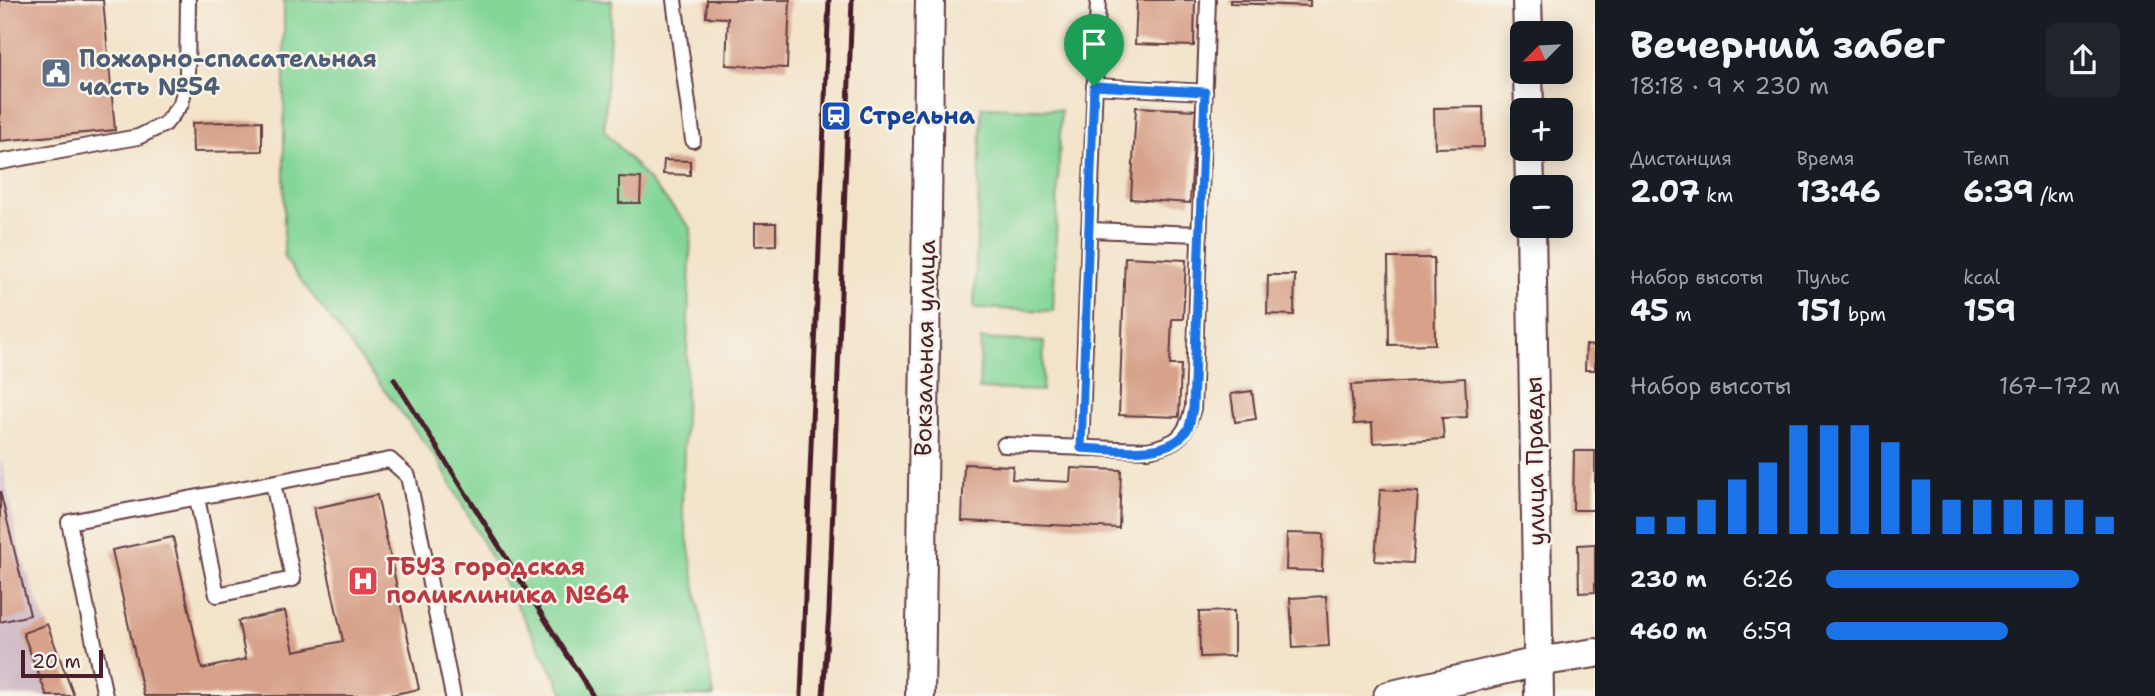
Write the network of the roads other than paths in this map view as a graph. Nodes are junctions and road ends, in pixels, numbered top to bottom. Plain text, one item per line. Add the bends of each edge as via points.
1 (188, 0) edge
2 (674, 0) edge
3 (930, 0) edge
4 (1098, 0) edge
5 (1208, 0) edge
6 (1527, 0) edge
7 (1528, 21) edge
8 (1094, 86) junction
9 (1205, 92) junction
10 (693, 141) dead end
11 (0, 162) edge
12 (1089, 230) junction
13 (1200, 234) junction
14 (1531, 238) edge
15 (1004, 444) dead end
16 (1081, 448) junction
17 (273, 483) junction
18 (197, 498) junction
19 (1595, 653) edge
20 (1538, 662) junction
21 (105, 696) edge
22 (453, 696) edge
23 (920, 696) edge
24 (1388, 696) edge
25 (1539, 696) edge

1 - 11 lane via 187,77 181,104 165,124 138,136
2 - 10 lane
3 - 23 street, Вокзальная улица
4 - 8 lane
5 - 9 lane
6 - 7 street
8 - 9 lane
8 - 12 lane
9 - 13 lane
12 - 13 lane
12 - 16 lane
13 - 16 lane via 1193,408 1187,430 1171,445 1148,450
14 - 20 street, улица Правды
15 - 16 lane
17 - 18 lane
17 - 18 lane via 293,579 217,595
17 - 22 lane via 390,460 408,476
18 - 21 lane via 69,522
19 - 20 street
20 - 24 street
20 - 25 street, улица Правды

